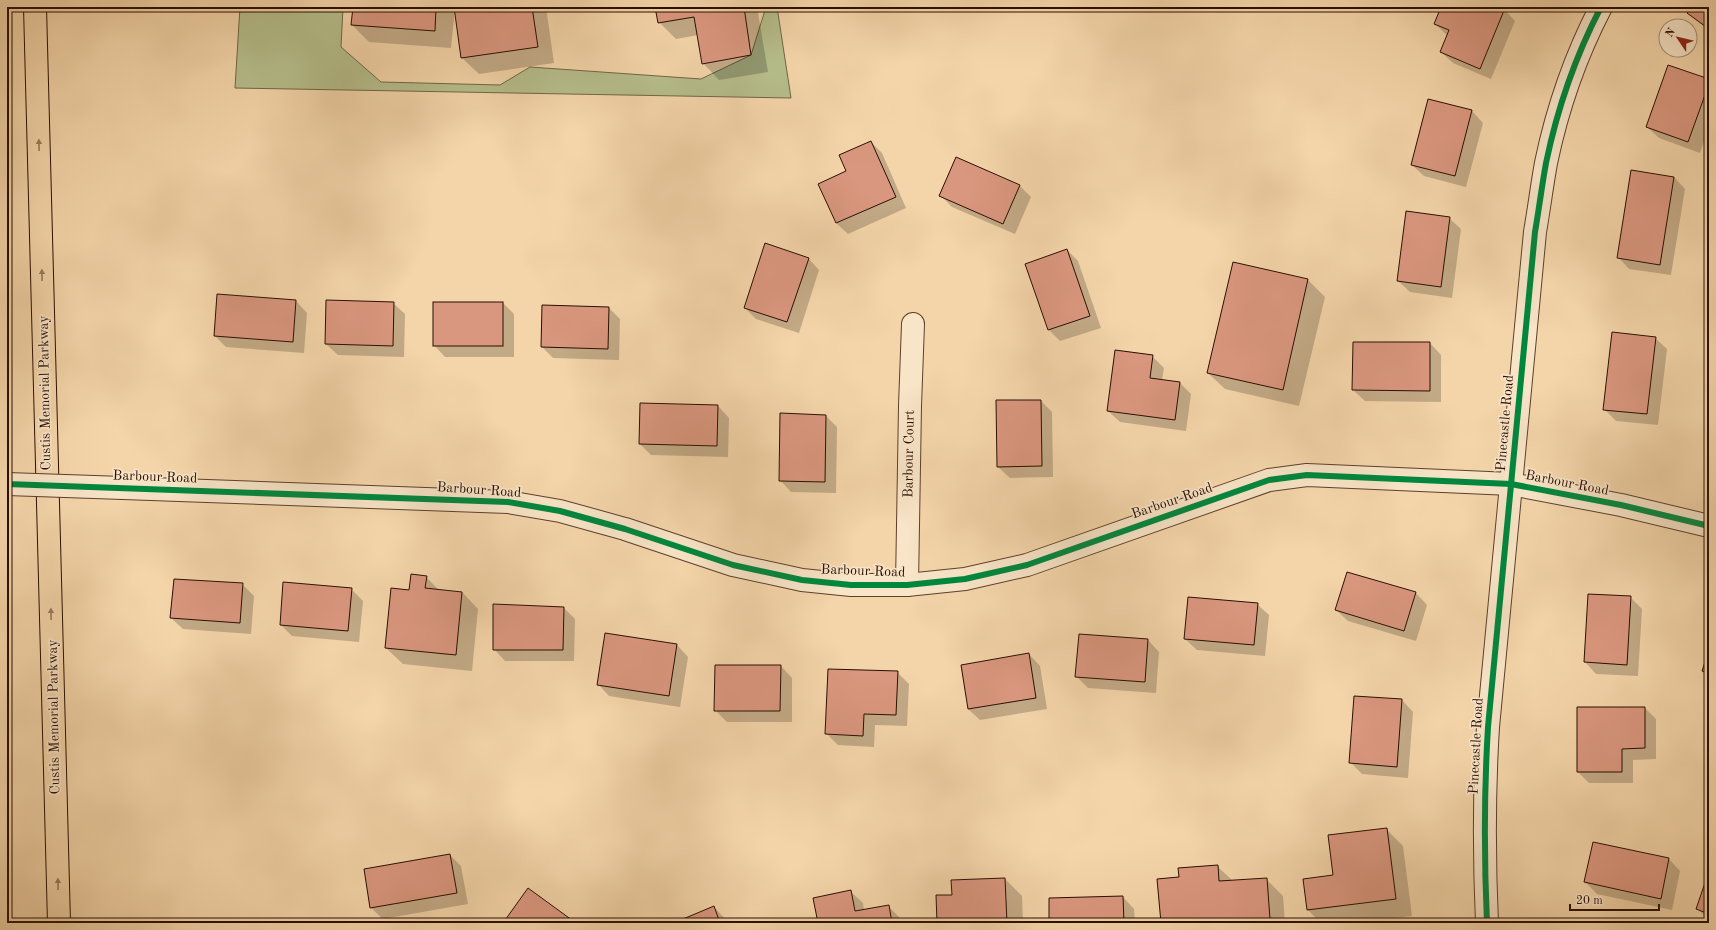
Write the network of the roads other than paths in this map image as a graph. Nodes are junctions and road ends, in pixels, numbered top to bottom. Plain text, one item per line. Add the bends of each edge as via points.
1 (35, 7) edge
2 (1600, 7) edge
3 (913, 324) dead end
4 (7, 484) edge
5 (1511, 484) junction
6 (1709, 526) edge
7 (907, 585) junction
8 (59, 923) edge
9 (1487, 923) edge

8 -> 1 highway, Custis Memorial Parkway
2 - 5 street, Pinecastle Road via 1565,94 1546,162 1535,232
3 - 7 street, Barbour Court
4 - 7 street, Barbour Road, bridge via 508,502 560,511 625,528 733,565 794,578 851,585
5 - 6 street, Barbour Road via 1620,505
5 - 7 street, Barbour Road via 1307,475 1269,480 1027,565 965,579
5 - 9 street, Pinecastle Road via 1486,769 1484,864

